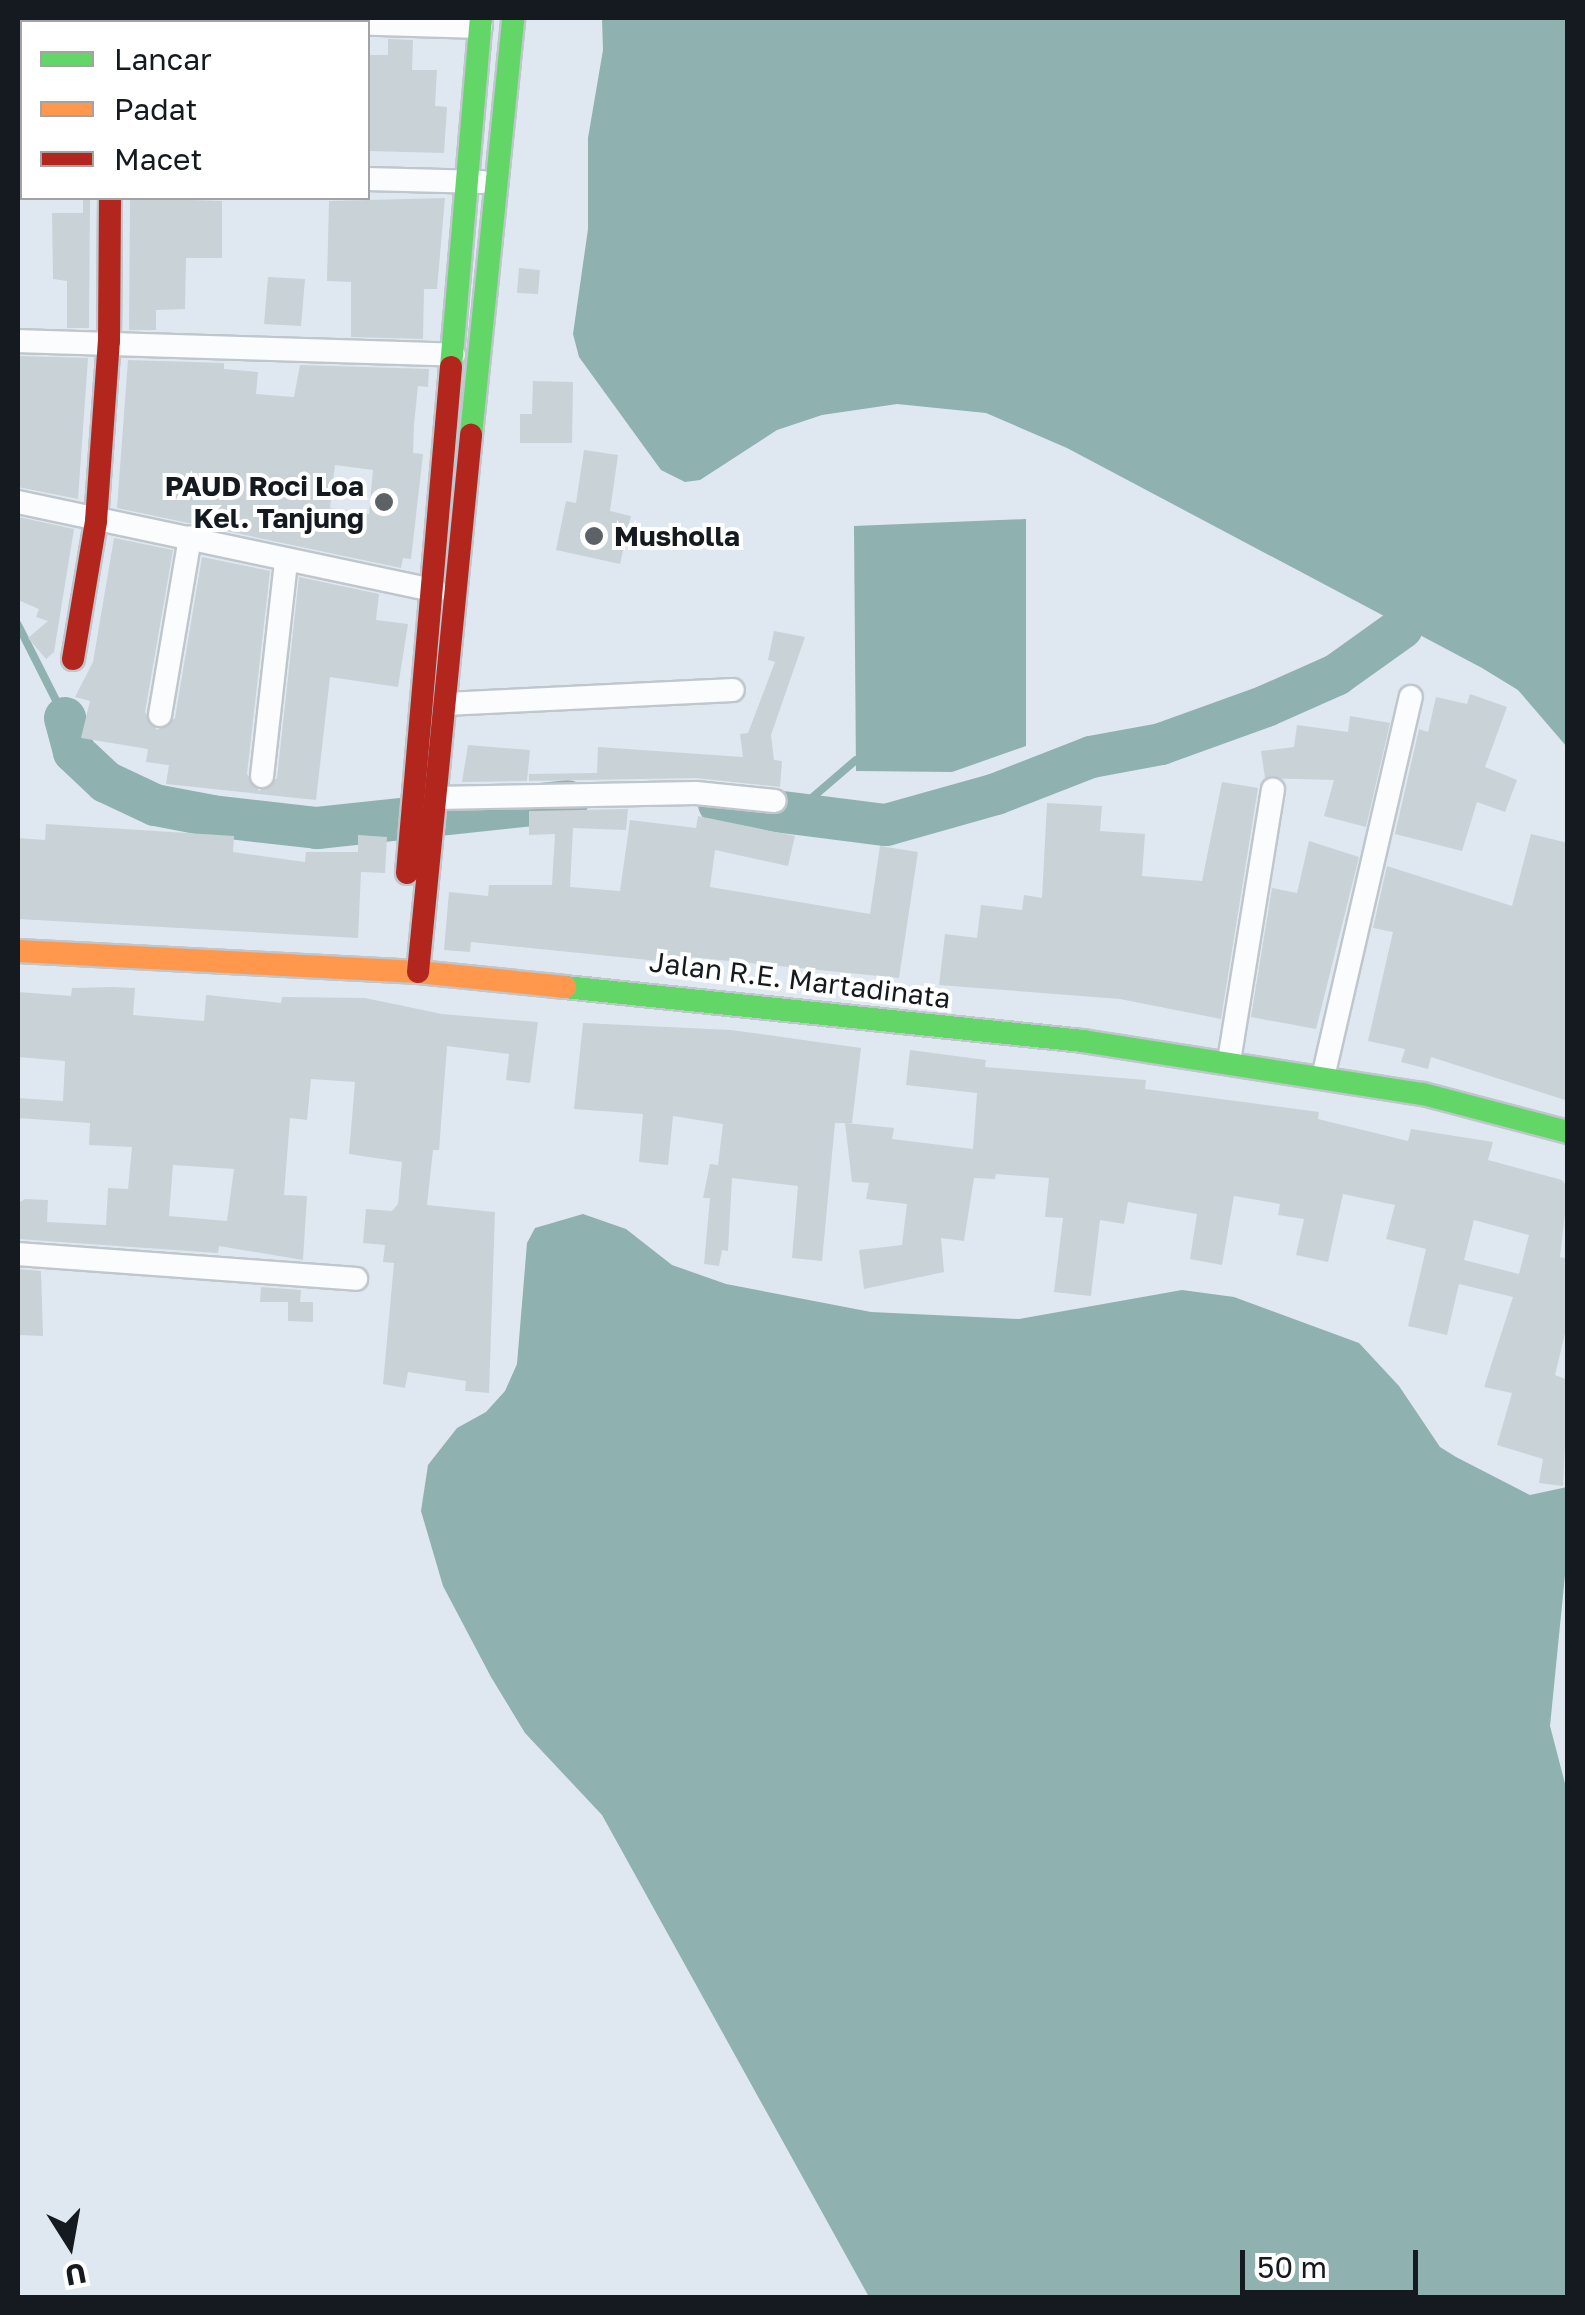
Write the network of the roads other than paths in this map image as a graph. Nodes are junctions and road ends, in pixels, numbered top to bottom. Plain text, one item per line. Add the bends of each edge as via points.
1 (18, 18) edge
2 (52, 18) edge
3 (176, 18) edge
4 (513, 18) edge
5 (328, 20) edge
6 (370, 21) edge
7 (481, 22) edge
8 (370, 180) edge
9 (470, 181) junction
10 (500, 182) junction
11 (110, 200) edge
12 (18, 342) edge
13 (109, 342) junction
14 (454, 355) junction
15 (18, 502) edge
16 (96, 521) junction
17 (190, 538) junction
18 (286, 561) junction
19 (436, 591) junction
20 (73, 659) dead end
21 (733, 690) dead end
22 (1410, 697) dead end
23 (446, 704) junction
24 (160, 715) dead end
25 (262, 776) dead end
26 (1273, 790) dead end
27 (775, 801) dead end
28 (428, 803) junction
29 (18, 951) edge
30 (409, 972) junction
31 (1229, 1061) junction
32 (1324, 1077) junction
33 (1568, 1132) edge
34 (18, 1254) edge
35 (356, 1278) dead end

1 - 2 street
3 - 5 street
4 - 10 main road
6 - 7 street
7 - 9 main road
8 - 9 street
9 - 10 street
9 - 14 main road
10 - 23 main road
11 - 13 main road
12 - 13 street
13 - 14 street
13 - 16 main road
14 - 19 main road
15 - 16 street
16 - 17 street
16 - 20 main road
17 - 18 street
17 - 24 street
18 - 19 street
18 - 25 street
19 - 28 main road
21 - 23 street
22 - 32 street
23 - 28 main road
26 - 31 street
27 - 28 street via 696,794
28 - 30 main road
29 - 30 main road, Jalan R.E. Martadinata
30 - 31 main road, Jalan R.E. Martadinata via 642,992
31 - 32 main road, Jalan R.E. Martadinata
32 - 33 main road, Jalan R.E. Martadinata
34 - 35 street

